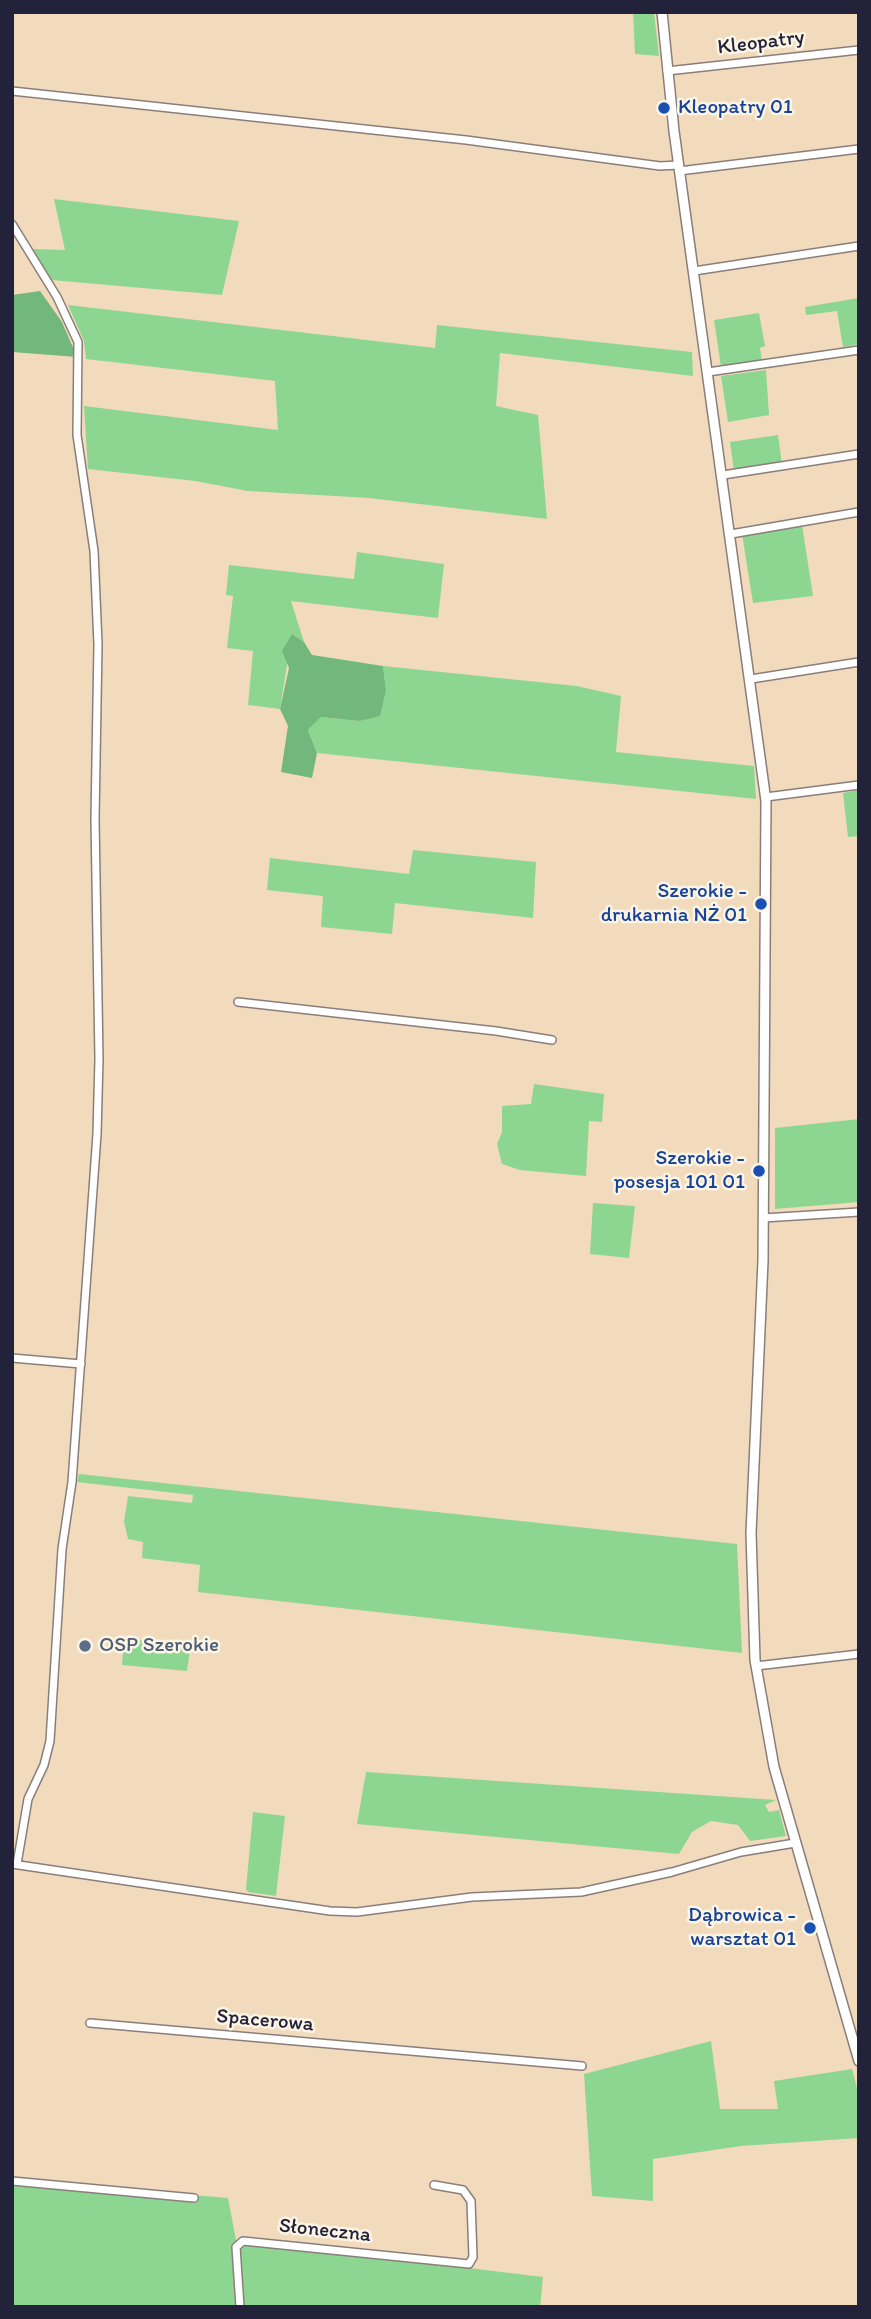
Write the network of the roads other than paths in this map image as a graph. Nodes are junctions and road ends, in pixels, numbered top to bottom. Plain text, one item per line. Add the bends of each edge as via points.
1 (662, 12) edge
2 (859, 50) edge
3 (667, 71) junction
4 (12, 91) edge
5 (859, 149) edge
6 (679, 168) junction
7 (12, 224) edge
8 (859, 246) edge
9 (694, 271) junction
10 (859, 350) edge
11 (708, 372) junction
12 (859, 454) edge
13 (723, 475) junction
14 (859, 512) edge
15 (731, 534) junction
16 (859, 662) edge
17 (751, 679) junction
18 (859, 785) edge
19 (766, 797) junction
20 (238, 1002) dead end
21 (552, 1040) dead end
22 (859, 1212) edge
23 (763, 1218) junction
24 (12, 1358) edge
25 (81, 1364) junction
26 (859, 1654) edge
27 (756, 1666) junction
28 (795, 1843) junction
29 (15, 1864) edge
30 (90, 2023) dead end
31 (859, 2061) edge
32 (582, 2066) dead end
33 (12, 2181) edge
34 (434, 2185) dead end
35 (194, 2198) dead end
36 (240, 2307) edge

1 - 3 street
2 - 3 street, Kleopatry
3 - 6 street
4 - 6 street
5 - 6 street
6 - 9 street
7 - 25 street via 57,297 78,342 77,435 94,551 99,1102
8 - 9 street
9 - 11 street
10 - 11 street
11 - 13 street
12 - 13 street
13 - 15 street
14 - 15 street
15 - 17 street
16 - 17 street
17 - 19 street
18 - 19 street
19 - 23 street
20 - 21 street
22 - 23 street
23 - 27 street via 751,1502
24 - 25 street
25 - 29 street via 62,1549 50,1741 28,1798
26 - 27 street
27 - 28 street via 767,1738
28 - 29 street via 581,1892 471,1897 357,1912
28 - 31 street
30 - 32 street, Spacerowa
33 - 35 street
34 - 36 street, Słoneczna via 463,2190 471,2201 472,2262 243,2241 236,2247

